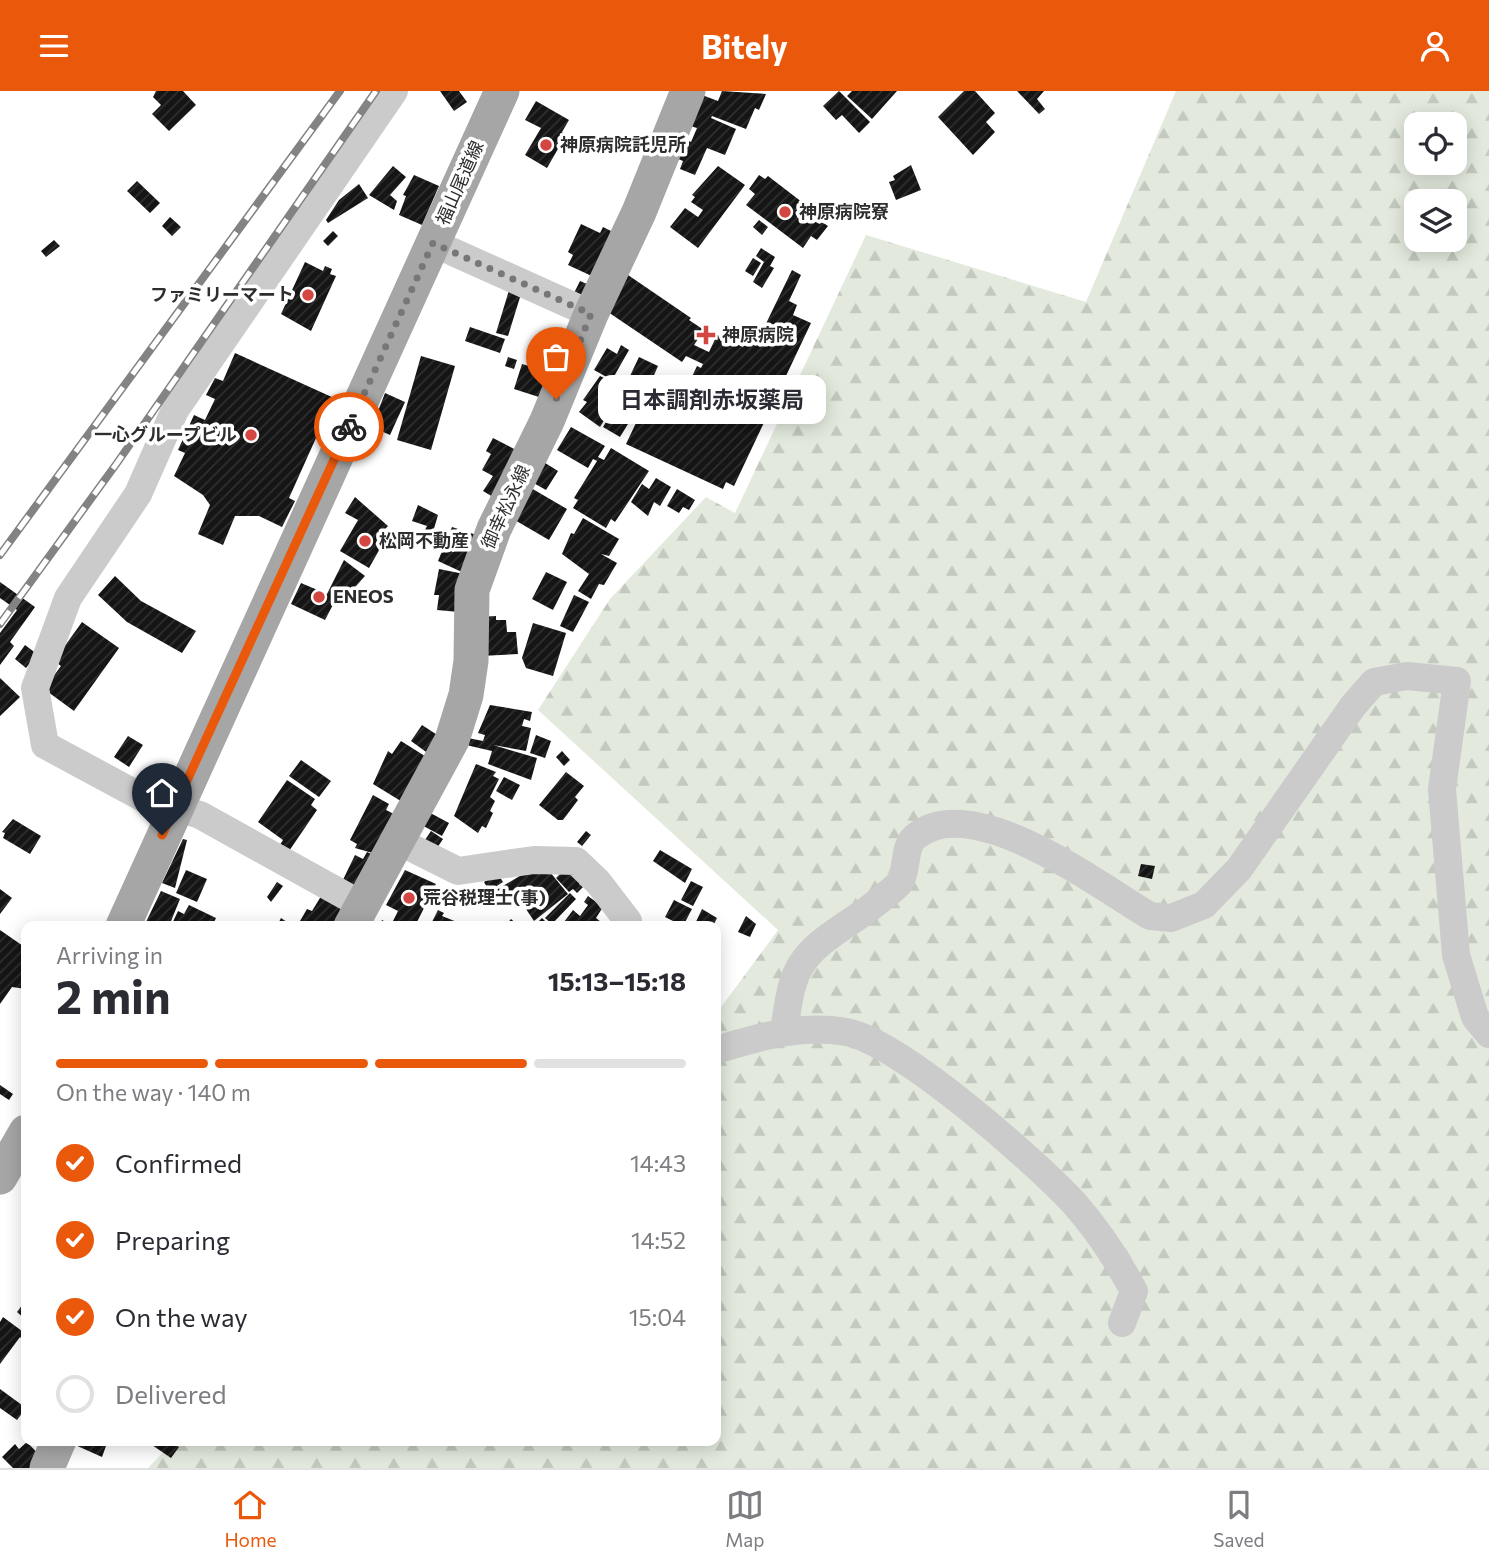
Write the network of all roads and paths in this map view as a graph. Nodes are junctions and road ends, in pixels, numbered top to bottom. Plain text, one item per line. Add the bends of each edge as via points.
1 (394, 91) edge
2 (502, 91) edge
3 (688, 91) edge
4 (433, 243) junction
5 (591, 314) junction
6 (171, 813) junction
7 (396, 840) junction
8 (356, 915) edge
9 (125, 921) edge
10 (628, 921) edge
11 (784, 1030) junction
12 (1489, 1034) edge
13 (721, 1048) edge
14 (21, 1141) edge
15 (0, 1177) edge
16 (1122, 1323) dead end
17 (56, 1446) edge
18 (47, 1468) edge

1 - 6 street via 175,410 138,494 68,598 35,688 45,745
2 - 4 main road, 福山尾道線
3 - 5 main road, 御幸松永線
4 - 5 street
4 - 6 main road, 福山尾道線
5 - 7 main road, 御幸松永線 via 471,590 471,661 452,740
6 - 8 street via 184,810 200,815
6 - 9 main road, 福山尾道線
7 - 8 main road, 御幸松永線
7 - 10 street via 458,871 534,860 576,861
11 - 12 street via 793,981 802,961 901,881 911,840 928,828 954,822 983,826 1024,842 1150,916 1171,918 1204,905 1239,869 1374,682 1407,676 1457,681 1442,789 1456,955 1475,1017
11 - 13 street
11 - 16 street via 847,1032 876,1041 984,1121 1075,1204 1121,1267 1134,1291
14 - 15 main road
17 - 18 main road

